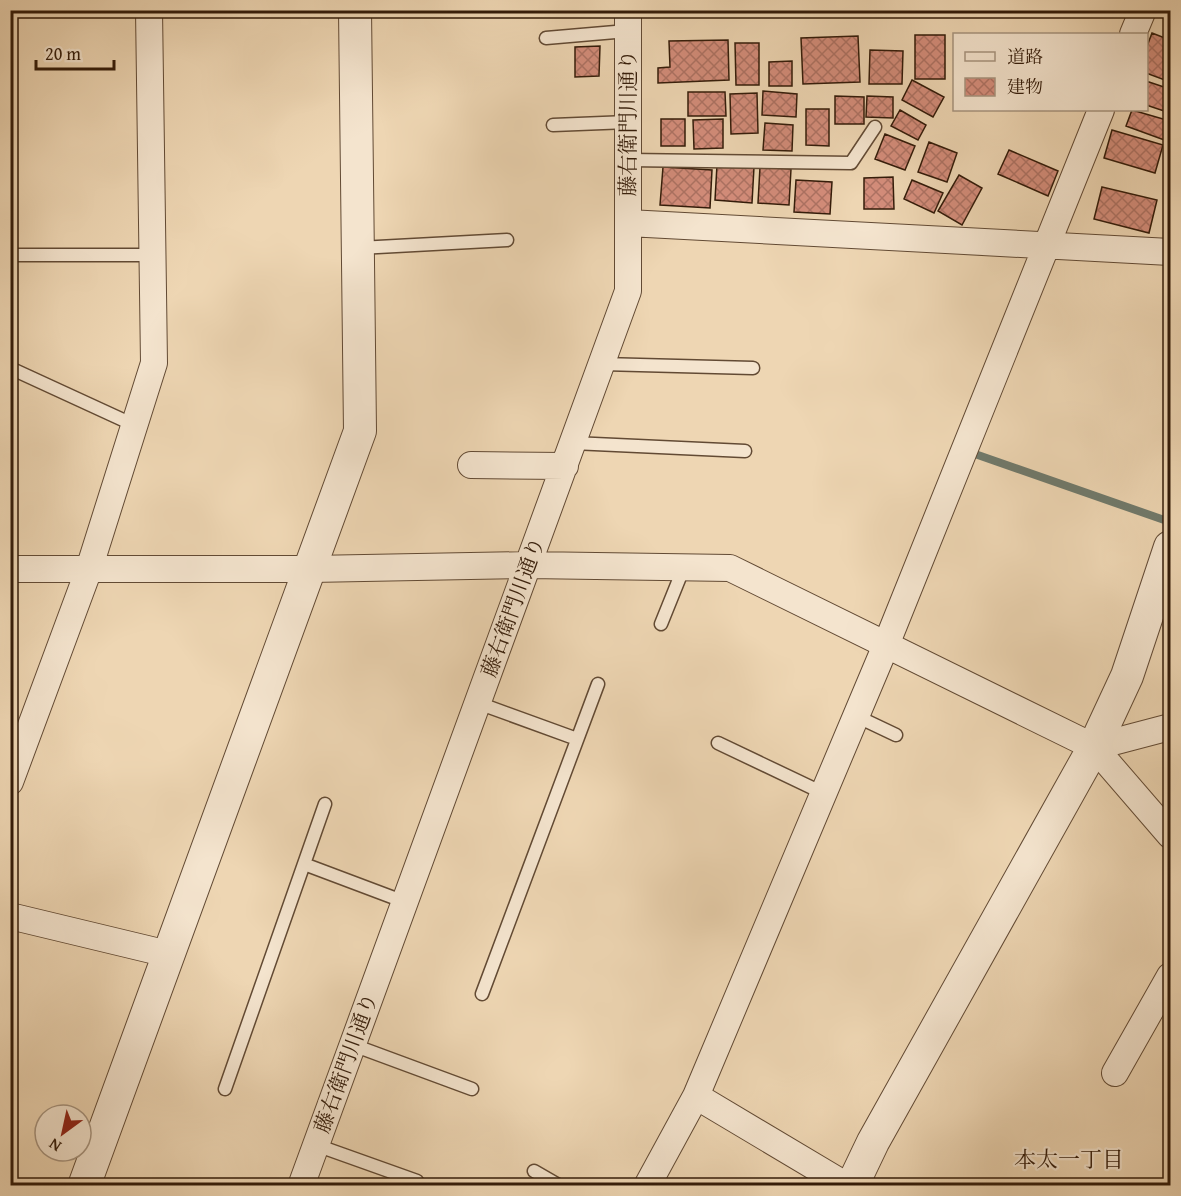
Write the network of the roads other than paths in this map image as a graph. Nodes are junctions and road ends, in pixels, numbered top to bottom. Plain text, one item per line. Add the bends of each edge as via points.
1 (149, 10) edge
2 (355, 10) edge
3 (1143, 10) edge
4 (628, 21) edge
5 (1133, 33) edge
6 (546, 38) dead end
7 (1101, 111) edge
8 (628, 122) junction
9 (552, 125) dead end
10 (875, 127) dead end
11 (628, 160) junction
12 (628, 224) junction
13 (507, 240) dead end
14 (1047, 246) junction
15 (359, 248) junction
16 (1170, 252) edge
17 (10, 255) edge
18 (151, 255) junction
19 (602, 364) junction
20 (10, 368) edge
21 (753, 368) dead end
22 (135, 425) junction
23 (745, 451) dead end
24 (569, 455) junction
25 (471, 465) dead end
26 (1170, 547) edge
27 (529, 565) junction
28 (684, 567) junction
29 (10, 569) edge
30 (89, 569) junction
31 (311, 569) junction
32 (660, 624) dead end
33 (886, 645) junction
34 (598, 684) dead end
35 (478, 703) junction
36 (856, 716) junction
37 (1170, 728) edge
38 (896, 735) dead end
39 (578, 739) junction
40 (718, 743) dead end
41 (1094, 747) junction
42 (10, 782) edge
43 (823, 794) junction
44 (325, 804) dead end
45 (1170, 835) edge
46 (304, 864) junction
47 (405, 902) junction
48 (10, 916) edge
49 (168, 954) junction
50 (1170, 976) edge
51 (482, 994) dead end
52 (353, 1045) junction
53 (1115, 1073) dead end
54 (225, 1089) dead end
55 (472, 1089) dead end
56 (696, 1096) junction
57 (316, 1145) junction
58 (534, 1171) dead end
59 (417, 1181) dead end
60 (84, 1185) edge
61 (301, 1185) edge
62 (560, 1185) edge
63 (646, 1185) edge
64 (847, 1185) edge
65 (852, 1185) edge

1 - 18 street
2 - 15 street
3 - 5 street
4 - 6 lane
4 - 8 street, 藤右衛門川通り
7 - 14 street
8 - 9 lane
8 - 11 street, 藤右衛門川通り
10 - 11 lane via 851,163
11 - 12 street, 藤右衛門川通り
12 - 14 street
12 - 19 street, 藤右衛門川通り via 628,291
13 - 15 lane
14 - 16 street
14 - 33 street
15 - 31 street via 360,431
17 - 18 lane
18 - 22 street via 154,363
19 - 21 lane
19 - 24 street, 藤右衛門川通り
20 - 22 lane
22 - 30 street
23 - 24 lane
24 - 25 street
24 - 27 street, 藤右衛門川通り
26 - 41 street via 1127,676
27 - 28 street
27 - 31 street
27 - 35 street, 藤右衛門川通り
28 - 32 lane
28 - 33 street via 730,568
29 - 30 street
30 - 31 street
30 - 42 street
31 - 49 street
33 - 36 street
33 - 41 street
34 - 39 lane
35 - 39 lane
35 - 47 street, 藤右衛門川通り
36 - 38 lane
36 - 43 street
37 - 41 street
39 - 51 lane
40 - 43 lane
41 - 45 street
41 - 65 street
43 - 56 street
44 - 46 lane
46 - 47 lane
46 - 54 lane
47 - 52 street, 藤右衛門川通り
48 - 49 street
49 - 60 street
50 - 53 street
52 - 55 lane
52 - 57 street, 藤右衛門川通り
56 - 63 street
56 - 64 street
57 - 59 lane
57 - 61 street, 藤右衛門川通り
58 - 62 lane

